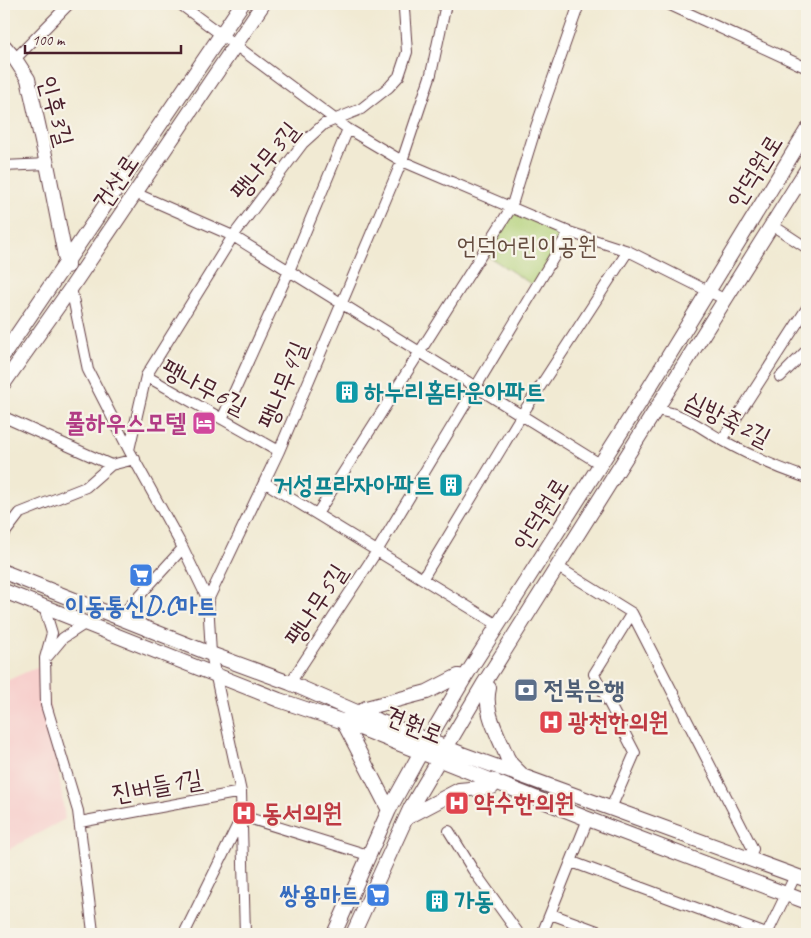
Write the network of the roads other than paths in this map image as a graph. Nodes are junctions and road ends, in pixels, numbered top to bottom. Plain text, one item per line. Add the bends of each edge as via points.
1 (69, 4) edge
2 (180, 4) edge
3 (242, 4) edge
4 (263, 4) edge
5 (402, 4) edge
6 (446, 4) edge
7 (580, 4) edge
8 (668, 4) edge
9 (222, 34) junction
10 (236, 44) junction
11 (4, 46) edge
12 (16, 59) junction
13 (807, 68) edge
14 (336, 120) junction
15 (348, 129) junction
16 (807, 130) edge
17 (402, 161) junction
18 (47, 164) junction
19 (4, 166) edge
20 (807, 169) edge
21 (135, 193) junction
22 (511, 208) junction
23 (772, 225) junction
24 (569, 232) junction
25 (233, 236) junction
26 (807, 248) edge
27 (628, 251) junction
28 (66, 262) junction
29 (289, 272) junction
30 (72, 288) junction
31 (709, 290) junction
32 (726, 300) junction
33 (340, 303) junction
34 (807, 308) edge
35 (807, 350) edge
36 (420, 353) junction
37 (4, 354) edge
38 (146, 376) junction
39 (780, 378) dead end
40 (4, 383) edge
41 (476, 387) junction
42 (656, 410) junction
43 (521, 416) junction
44 (4, 417) edge
45 (222, 419) junction
46 (722, 440) junction
47 (129, 450) junction
48 (279, 451) junction
49 (135, 460) junction
50 (600, 464) junction
51 (111, 465) junction
52 (807, 478) edge
53 (264, 482) junction
54 (317, 514) junction
55 (4, 534) edge
56 (183, 548) junction
57 (377, 551) junction
58 (558, 567) junction
59 (4, 572) edge
60 (423, 578) junction
61 (4, 591) edge
62 (208, 600) junction
63 (44, 607) junction
64 (632, 613) junction
65 (120, 617) junction
66 (86, 623) junction
67 (498, 625) junction
68 (52, 635) junction
69 (62, 640) junction
70 (211, 654) junction
71 (45, 658) junction
72 (216, 674) junction
73 (465, 677) junction
74 (290, 683) junction
75 (484, 685) junction
76 (359, 713) junction
77 (343, 721) junction
78 (424, 746) junction
79 (443, 753) junction
80 (524, 776) junction
81 (495, 781) junction
82 (241, 792) junction
83 (611, 808) junction
84 (389, 810) junction
85 (242, 816) junction
86 (406, 818) junction
87 (588, 819) junction
88 (80, 822) junction
89 (449, 831) dead end
90 (368, 855) junction
91 (748, 858) junction
92 (572, 862) junction
93 (801, 878) edge
94 (788, 894) junction
95 (807, 902) edge
96 (551, 914) junction
97 (98, 934) edge
98 (184, 934) edge
99 (245, 934) edge
100 (334, 934) edge
101 (353, 934) edge
102 (519, 934) edge
103 (542, 934) edge
104 (604, 934) edge
105 (766, 934) edge

1 - 12 street
2 - 9 street, 팽나무3길
3 - 9 street, 건산로
4 - 10 street, 건산로
5 - 14 street via 408,52 399,76 361,109
6 - 17 street via 431,74
7 - 22 street
8 - 13 street
9 - 10 street, 팽나무3길
9 - 28 street, 건산로
10 - 14 street, 팽나무3길
10 - 21 street, 건산로
11 - 12 street, 인후3길
12 - 18 street, 인후3길 via 28,79
14 - 15 street, 팽나무3길
14 - 25 street, 팽나무3길 via 324,124 303,143
15 - 17 street, 팽나무3길
15 - 29 street, 팽나무4길
16 - 31 street, 안덕원로
17 - 22 street, 팽나무3길
17 - 33 street, 팽나무4길
18 - 19 street, 인후3길
18 - 28 street, 인후3길
20 - 23 street, 안덕원로
21 - 25 street
21 - 30 street, 건산로
22 - 24 street, 팽나무3길
22 - 36 street
23 - 26 street
23 - 32 street, 안덕원로
24 - 27 street, 팽나무3길
24 - 41 street
25 - 29 street
25 - 38 street
27 - 31 street, 팽나무3길
27 - 43 street
28 - 30 street, 인후3길
28 - 37 street, 건산로
29 - 33 street
29 - 45 street, 팽나무4길
30 - 40 street, 건산로
30 - 47 street via 88,370
31 - 32 street, 팽나무3길
31 - 50 street, 안덕원로
32 - 42 street, 안덕원로
33 - 36 street
33 - 48 street, 팽나무4길
34 - 46 street
35 - 39 street
36 - 41 street
36 - 54 street
38 - 45 street, 팽나무6길
38 - 47 street, 팽나무6길
41 - 43 street
41 - 57 street, 팽나무5길
42 - 46 street, 심방죽2길 via 681,414
42 - 58 street, 안덕원로
43 - 50 street
43 - 60 street
44 - 51 street
45 - 48 street, 팽나무6길
46 - 52 street, 심방죽2길 via 768,464
47 - 49 street
48 - 53 street, 팽나무4길
49 - 51 street
49 - 56 street
50 - 67 street, 안덕원로
51 - 55 street via 86,487 20,513
53 - 54 street, 팽나무5길
53 - 62 street
54 - 57 street, 팽나무5길
56 - 62 street
56 - 65 street
57 - 60 street, 팽나무5길
57 - 74 street, 팽나무5길
58 - 64 street
58 - 75 street, 안덕원로
59 - 65 street, 견훤로
60 - 67 street, 팽나무5길
61 - 63 street, 견훤로
62 - 70 street
63 - 66 street, 견훤로
63 - 68 street
64 - 83 street via 594,674 635,753
64 - 91 street via 753,848
65 - 70 street, 견훤로
66 - 69 street
66 - 72 street, 견훤로
67 - 73 street, 안덕원로
68 - 69 street
68 - 71 street
69 - 71 street
70 - 72 street, 진버들1길
70 - 74 street, 견훤로
71 - 88 street via 46,705
72 - 77 street, 견훤로 via 279,700
72 - 82 street, 진버들1길
73 - 76 street via 458,676 427,692 366,708
73 - 78 street, 안덕원로
74 - 76 street, 견훤로
75 - 79 street, 안덕원로
75 - 80 street via 489,688 486,699 490,715 508,758
76 - 78 street, 견훤로
77 - 78 street, 견훤로
77 - 84 street
78 - 79 street, 견훤로
78 - 84 street, 안덕원로
79 - 80 street, 견훤로
79 - 81 street, 견훤로
79 - 86 street, 안덕원로
80 - 83 street, 견훤로
81 - 86 street via 492,787 460,790
81 - 87 street, 견훤로
82 - 85 street, 진버들1길
82 - 88 street, 진버들1길
83 - 91 street, 견훤로
84 - 90 street, 안덕원로
85 - 90 street
85 - 98 street
85 - 99 street, 진버들1길
86 - 101 street, 안덕원로
87 - 92 street
87 - 94 street, 견훤로
88 - 97 street via 93,932
89 - 102 street
90 - 100 street, 안덕원로
91 - 93 street, 견훤로
92 - 96 street
92 - 105 street
93 - 94 street
94 - 95 street, 견훤로
94 - 105 street
96 - 103 street
96 - 104 street

